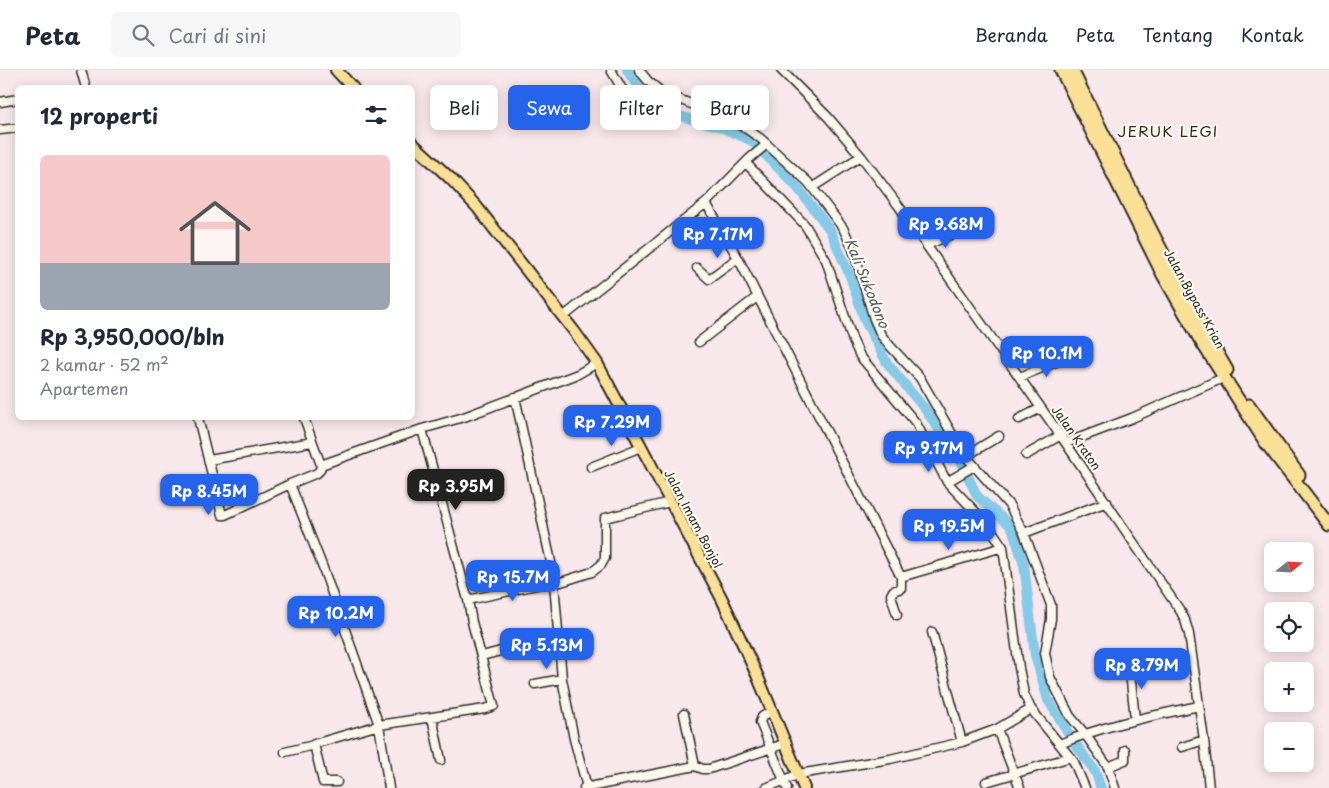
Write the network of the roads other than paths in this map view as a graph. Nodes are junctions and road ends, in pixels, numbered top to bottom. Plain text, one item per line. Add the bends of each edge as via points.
1 (81, 70) edge
2 (336, 70) edge
3 (611, 70) edge
4 (639, 70) edge
5 (781, 70) edge
6 (1061, 70) edge
7 (1072, 70) edge
8 (85, 85) edge
9 (350, 85) edge
10 (620, 85) edge
11 (15, 100) edge
12 (0, 102) edge
13 (15, 128) edge
14 (0, 130) edge
15 (415, 146) edge
16 (764, 146) junction
17 (861, 156) junction
18 (747, 161) junction
19 (812, 187) junction
20 (706, 203) junction
21 (957, 232) dead end
22 (927, 245) junction
23 (738, 258) junction
24 (697, 268) dead end
25 (757, 297) junction
26 (563, 317) junction
27 (699, 342) dead end
28 (1066, 358) dead end
29 (597, 363) junction
30 (1020, 377) junction
31 (1223, 378) junction
32 (515, 397) junction
33 (1041, 408) junction
34 (1019, 419) dead end
35 (199, 420) edge
36 (305, 420) edge
37 (422, 429) junction
38 (1061, 435) junction
39 (999, 436) dead end
40 (312, 442) junction
41 (1066, 443) junction
42 (641, 447) junction
43 (1026, 455) dead end
44 (966, 456) junction
45 (209, 460) junction
46 (321, 465) junction
47 (592, 467) dead end
48 (971, 467) junction
49 (949, 481) junction
50 (290, 484) junction
51 (670, 502) junction
52 (1107, 502) junction
53 (1329, 512) edge
54 (1329, 525) edge
55 (1024, 533) junction
56 (1003, 547) junction
57 (901, 577) junction
58 (554, 582) junction
59 (468, 600) junction
60 (898, 616) dead end
61 (932, 632) dead end
62 (512, 648) dead end
63 (482, 656) junction
64 (1129, 663) dead end
65 (562, 679) junction
66 (535, 684) dead end
67 (1199, 706) junction
68 (1031, 709) junction
69 (772, 710) junction
70 (684, 714) dead end
71 (432, 717) junction
72 (1135, 719) junction
73 (380, 725) junction
74 (997, 728) junction
75 (1082, 735) junction
76 (1204, 740) junction
77 (962, 742) junction
78 (787, 743) junction
79 (1062, 743) junction
80 (314, 745) junction
81 (1182, 747) dead end
82 (771, 748) junction
83 (1125, 750) dead end
84 (285, 752) dead end
85 (1071, 757) junction
86 (441, 760) dead end
87 (695, 766) junction
88 (1108, 767) junction
89 (1015, 774) junction
90 (627, 779) junction
91 (783, 780) junction
92 (337, 782) dead end
93 (802, 782) edge
94 (986, 782) dead end
95 (389, 788) edge
96 (586, 788) edge
97 (629, 788) edge
98 (766, 788) edge
99 (788, 788) edge
100 (1020, 788) edge
101 (1085, 788) edge
102 (1115, 788) edge
103 (1209, 788) edge

1 - 8 street
2 - 9 main road
3 - 10 street
4 - 16 street via 663,93 729,120 755,134
5 - 17 street, Jalan Kraton
6 - 31 highway, Jalan Bypass Krian via 1162,272
7 - 53 highway, Jalan Bypass Krian via 1194,313 1256,415
11 - 12 street
13 - 14 street
15 - 26 main road, Jalan Imam Bonjol via 477,207
16 - 18 street
16 - 19 street
17 - 19 street
17 - 22 street, Jalan Kraton
18 - 20 street
18 - 49 street via 801,219 817,243 832,275 858,352 916,423
19 - 44 street via 846,233 881,335 920,378
20 - 23 street
20 - 26 street
21 - 22 street
22 - 30 street, Jalan Kraton
23 - 24 street via 710,280
23 - 25 street
25 - 27 street
25 - 57 street
26 - 29 main road, Jalan Imam Bonjol
28 - 30 street
29 - 32 street via 578,374
29 - 42 main road, Jalan Imam Bonjol
30 - 33 street, Jalan Kraton
31 - 41 street
31 - 54 highway, Jalan Bypass Krian via 1266,443
32 - 37 street
32 - 58 street
33 - 34 street
33 - 38 street, Jalan Kraton
35 - 45 street
36 - 40 street
37 - 46 street
37 - 59 street
38 - 41 street, Jalan Kraton
38 - 43 street
39 - 44 street
40 - 45 street
40 - 46 street
41 - 52 street, Jalan Kraton
42 - 47 street
42 - 51 main road, Jalan Imam Bonjol
44 - 48 street
45 - 50 street via 222,515
46 - 50 street via 317,472
48 - 49 street
48 - 55 street via 1009,505
49 - 56 street
50 - 73 street
51 - 58 street via 606,518 605,555 601,565 576,578
51 - 69 main road, Jalan Imam Bonjol via 722,599
52 - 55 street
52 - 67 street, Jalan Kraton via 1185,620
55 - 75 street via 1051,604 1046,664
56 - 57 street
56 - 68 street via 1022,688
57 - 60 street via 901,588 891,595
58 - 59 street
58 - 65 street
59 - 63 street
61 - 77 street
62 - 63 street
63 - 71 street via 493,707
64 - 72 street
65 - 66 street
65 - 96 street
67 - 72 street
67 - 76 street, Jalan Kraton
68 - 74 street
68 - 79 street
69 - 78 main road, Jalan Imam Bonjol
69 - 82 street via 760,722
70 - 87 street
71 - 73 street
71 - 86 street
72 - 75 street
73 - 80 street
73 - 95 street
74 - 77 street
74 - 89 street
75 - 79 street
75 - 88 street
76 - 81 street
76 - 103 street, Jalan Kraton
77 - 93 street
78 - 82 street
78 - 93 main road, Jalan Imam Bonjol
79 - 85 street
80 - 84 street
80 - 92 street via 324,783
82 - 87 street via 709,769
82 - 91 street
83 - 88 street via 1125,759
85 - 89 street
85 - 101 street
87 - 90 street
88 - 102 street
89 - 94 street
89 - 100 street
90 - 96 street
90 - 97 street
91 - 93 street
91 - 98 street
91 - 99 street
93 - 99 street

